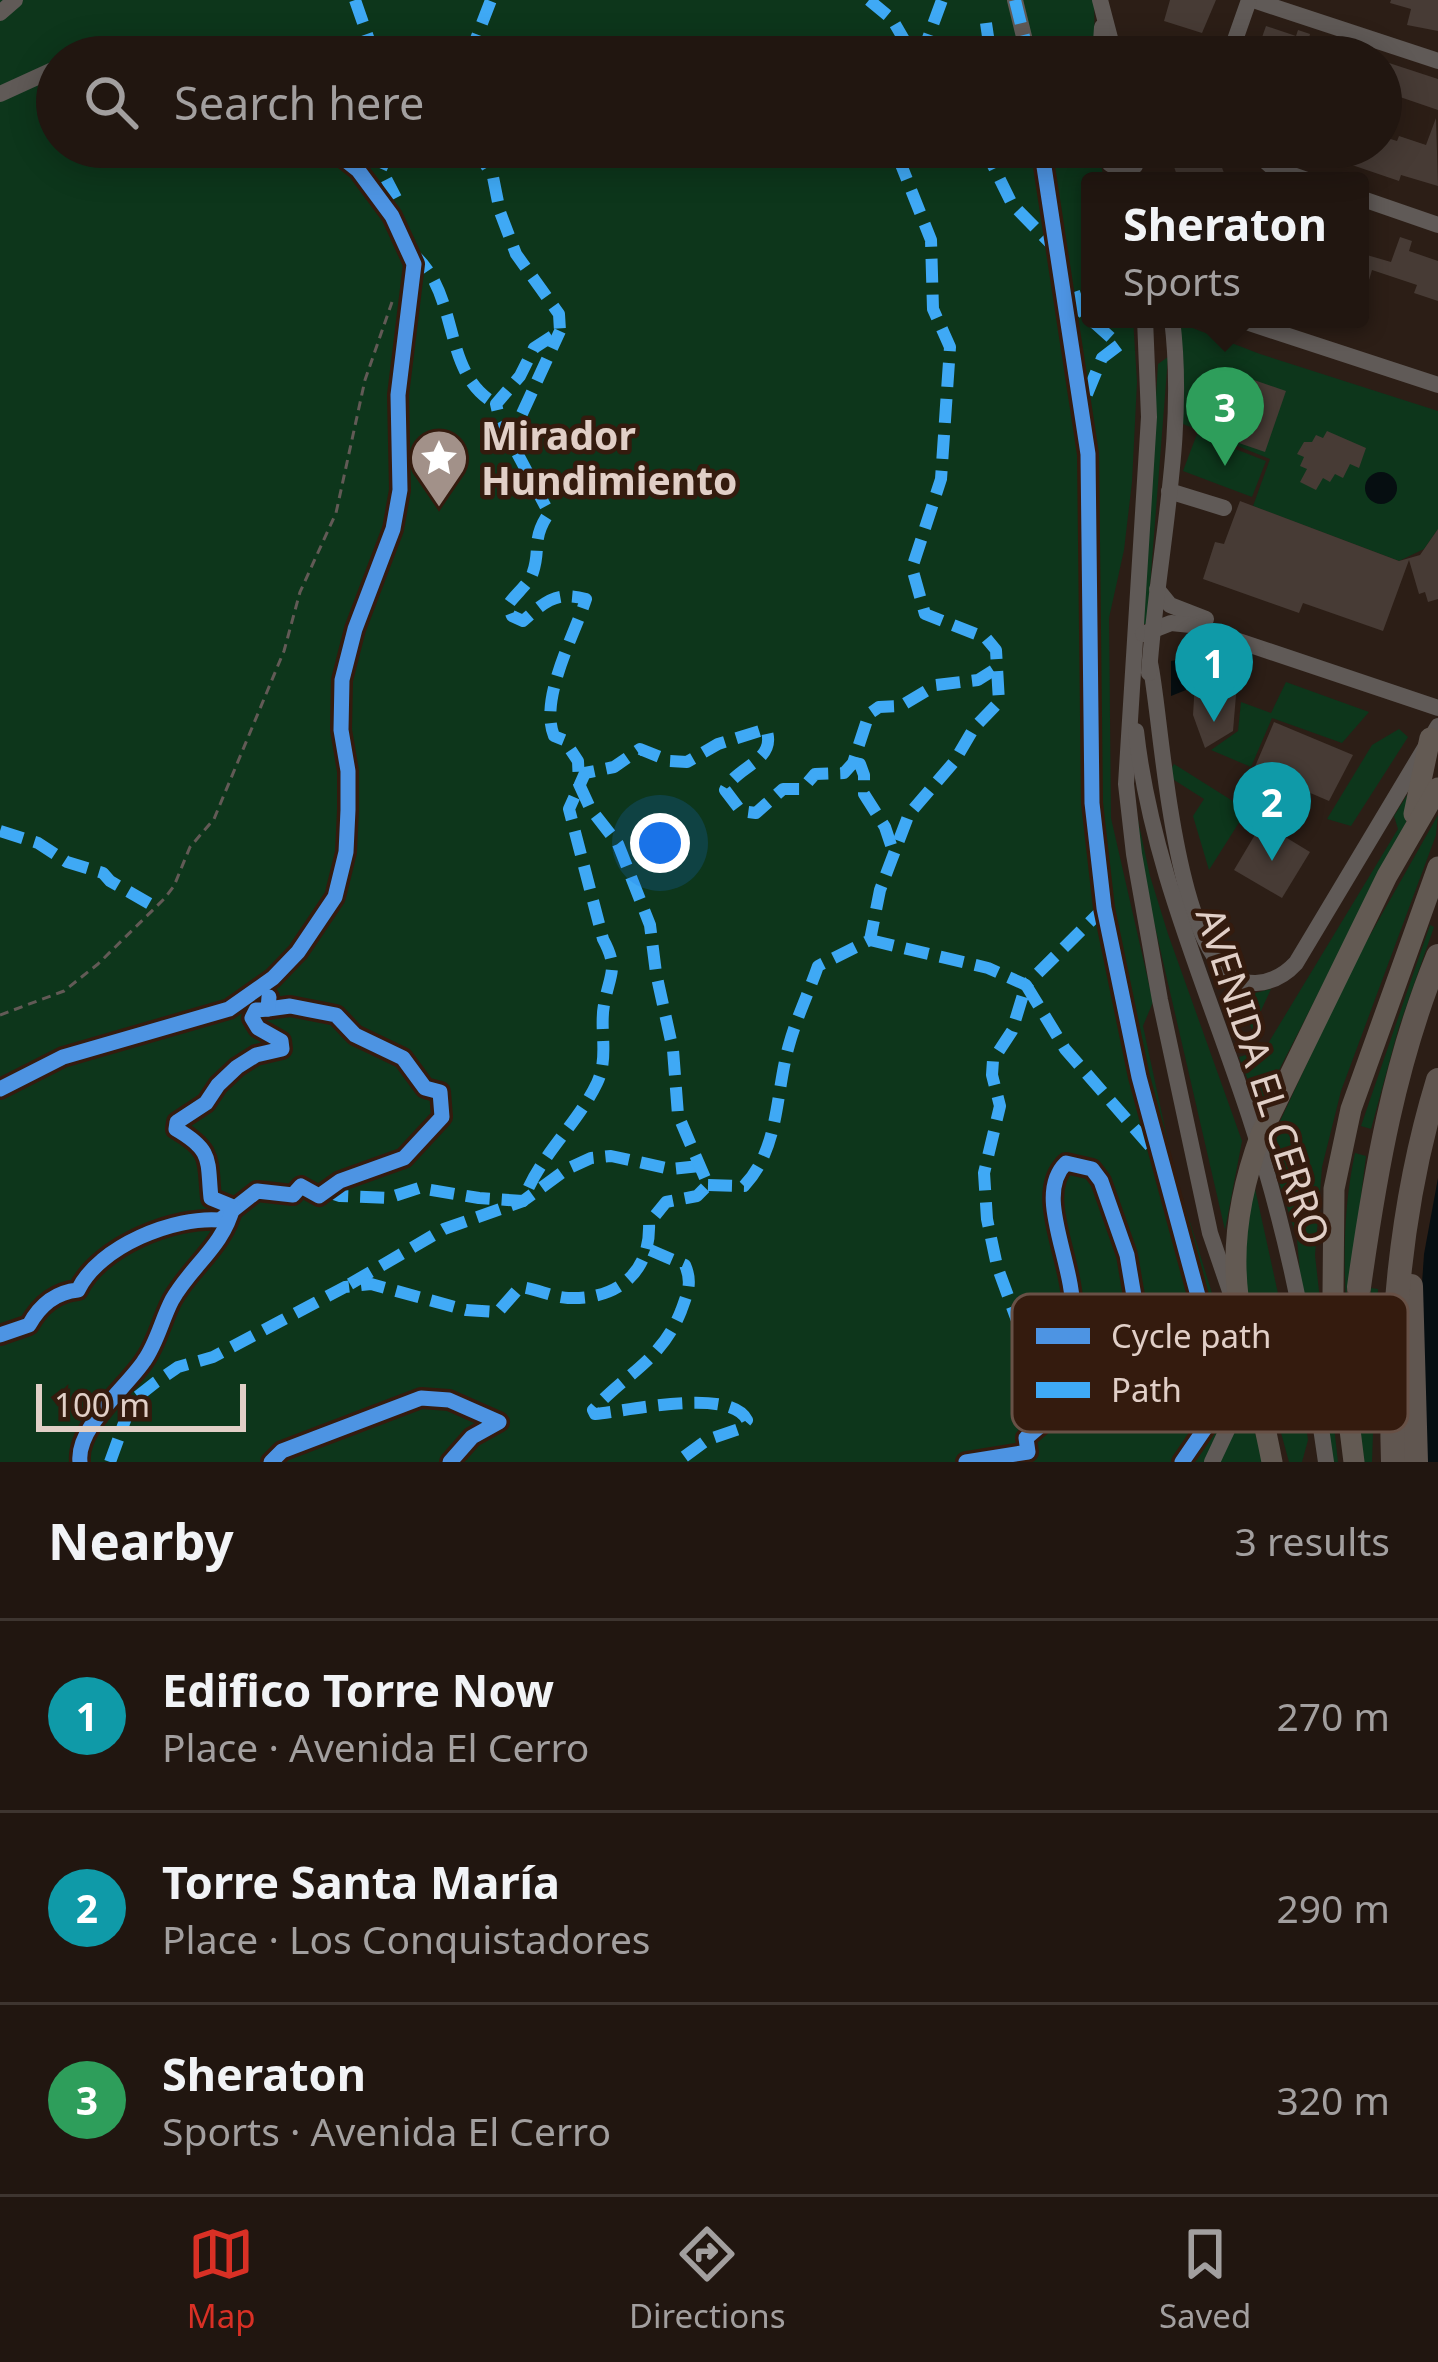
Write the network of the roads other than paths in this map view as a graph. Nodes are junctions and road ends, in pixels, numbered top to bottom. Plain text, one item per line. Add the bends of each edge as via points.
1 (15, 0) edge
2 (1015, 0) edge
3 (1251, 0) edge
4 (1101, 7) edge
5 (0, 14) edge
6 (1024, 36) edge
7 (1109, 36) edge
8 (1237, 36) edge
9 (1361, 36) edge
10 (1402, 49) edge
11 (1438, 61) edge
12 (36, 78) edge
13 (0, 94) edge
14 (355, 168) edge
15 (1044, 168) edge
16 (1369, 201) edge
17 (1438, 225) edge
18 (1145, 328) edge
19 (1173, 328) edge
20 (1264, 328) edge
21 (1438, 385) edge
22 (1169, 491) junction
23 (1224, 508) dead end
24 (1156, 589) junction
25 (1151, 629) junction
26 (1133, 644) junction
27 (1150, 663) junction
28 (1131, 682) junction
29 (1391, 692) junction
30 (1438, 708) edge
31 (1434, 732) edge
32 (1146, 782) junction
33 (1438, 788) edge
34 (1407, 838) junction
35 (1438, 867) edge
36 (1438, 956) edge
37 (1438, 1080) edge
38 (0, 1089) edge
39 (1411, 1194) junction
40 (1359, 1287) tunnel mouth
41 (1197, 1294) edge
42 (1231, 1294) edge
43 (1237, 1294) edge
44 (1294, 1294) edge
45 (1333, 1294) tunnel mouth
46 (1398, 1294) edge
47 (1203, 1432) edge
48 (1226, 1432) edge
49 (1265, 1432) edge
50 (1321, 1432) edge
51 (1350, 1432) tunnel mouth
52 (1393, 1432) edge
53 (1323, 1442) junction
54 (1182, 1462) edge
55 (1212, 1462) edge
56 (1272, 1462) edge
57 (1315, 1462) edge
58 (1325, 1462) edge
59 (1354, 1462) edge
60 (1393, 1462) edge
61 (1416, 1462) edge

1 - 5 street
2 - 6 street
3 - 8 street
3 - 9 street
4 - 7 street
10 - 11 street
12 - 13 street
14 - 38 street via 392,216 414,264 398,395 400,490 342,680 348,810 335,897 298,952 229,1010 63,1057
15 - 41 street via 1088,454 1094,824 1104,908
16 - 17 street
18 - 26 street via 1149,417
19 - 22 street, AVENIDA EL CERRO
20 - 21 street
22 - 23 street
22 - 24 street, AVENIDA EL CERRO
24 - 25 street, AVENIDA EL CERRO
24 - 29 street via 1180,610 1373,676
25 - 26 street
25 - 27 street, AVENIDA EL CERRO
25 - 29 street via 1191,625
26 - 28 street
27 - 31 street, AVENIDA EL CERRO via 1173,831 1204,938 1235,980 1258,983 1296,963
27 - 32 street, AVENIDA EL CERRO
28 - 32 street, AVENIDA EL CERRO
28 - 42 street via 1126,784 1137,872 1199,1183
29 - 30 street
31 - 34 main road
32 - 44 street, AVENIDA EL CERRO via 1172,897 1274,1194
33 - 34 main road
34 - 43 main road via 1246,1174 1234,1251
35 - 45 main road via 1356,1093 1334,1189
36 - 40 highway via 1383,1133
37 - 39 highway
39 - 46 highway
39 - 61 highway
47 - 54 street
48 - 55 street
49 - 56 main road
50 - 53 street, AVENIDA EL CERRO
51 - 59 main road
52 - 60 highway
53 - 57 street
53 - 58 street, AVENIDA EL CERRO

